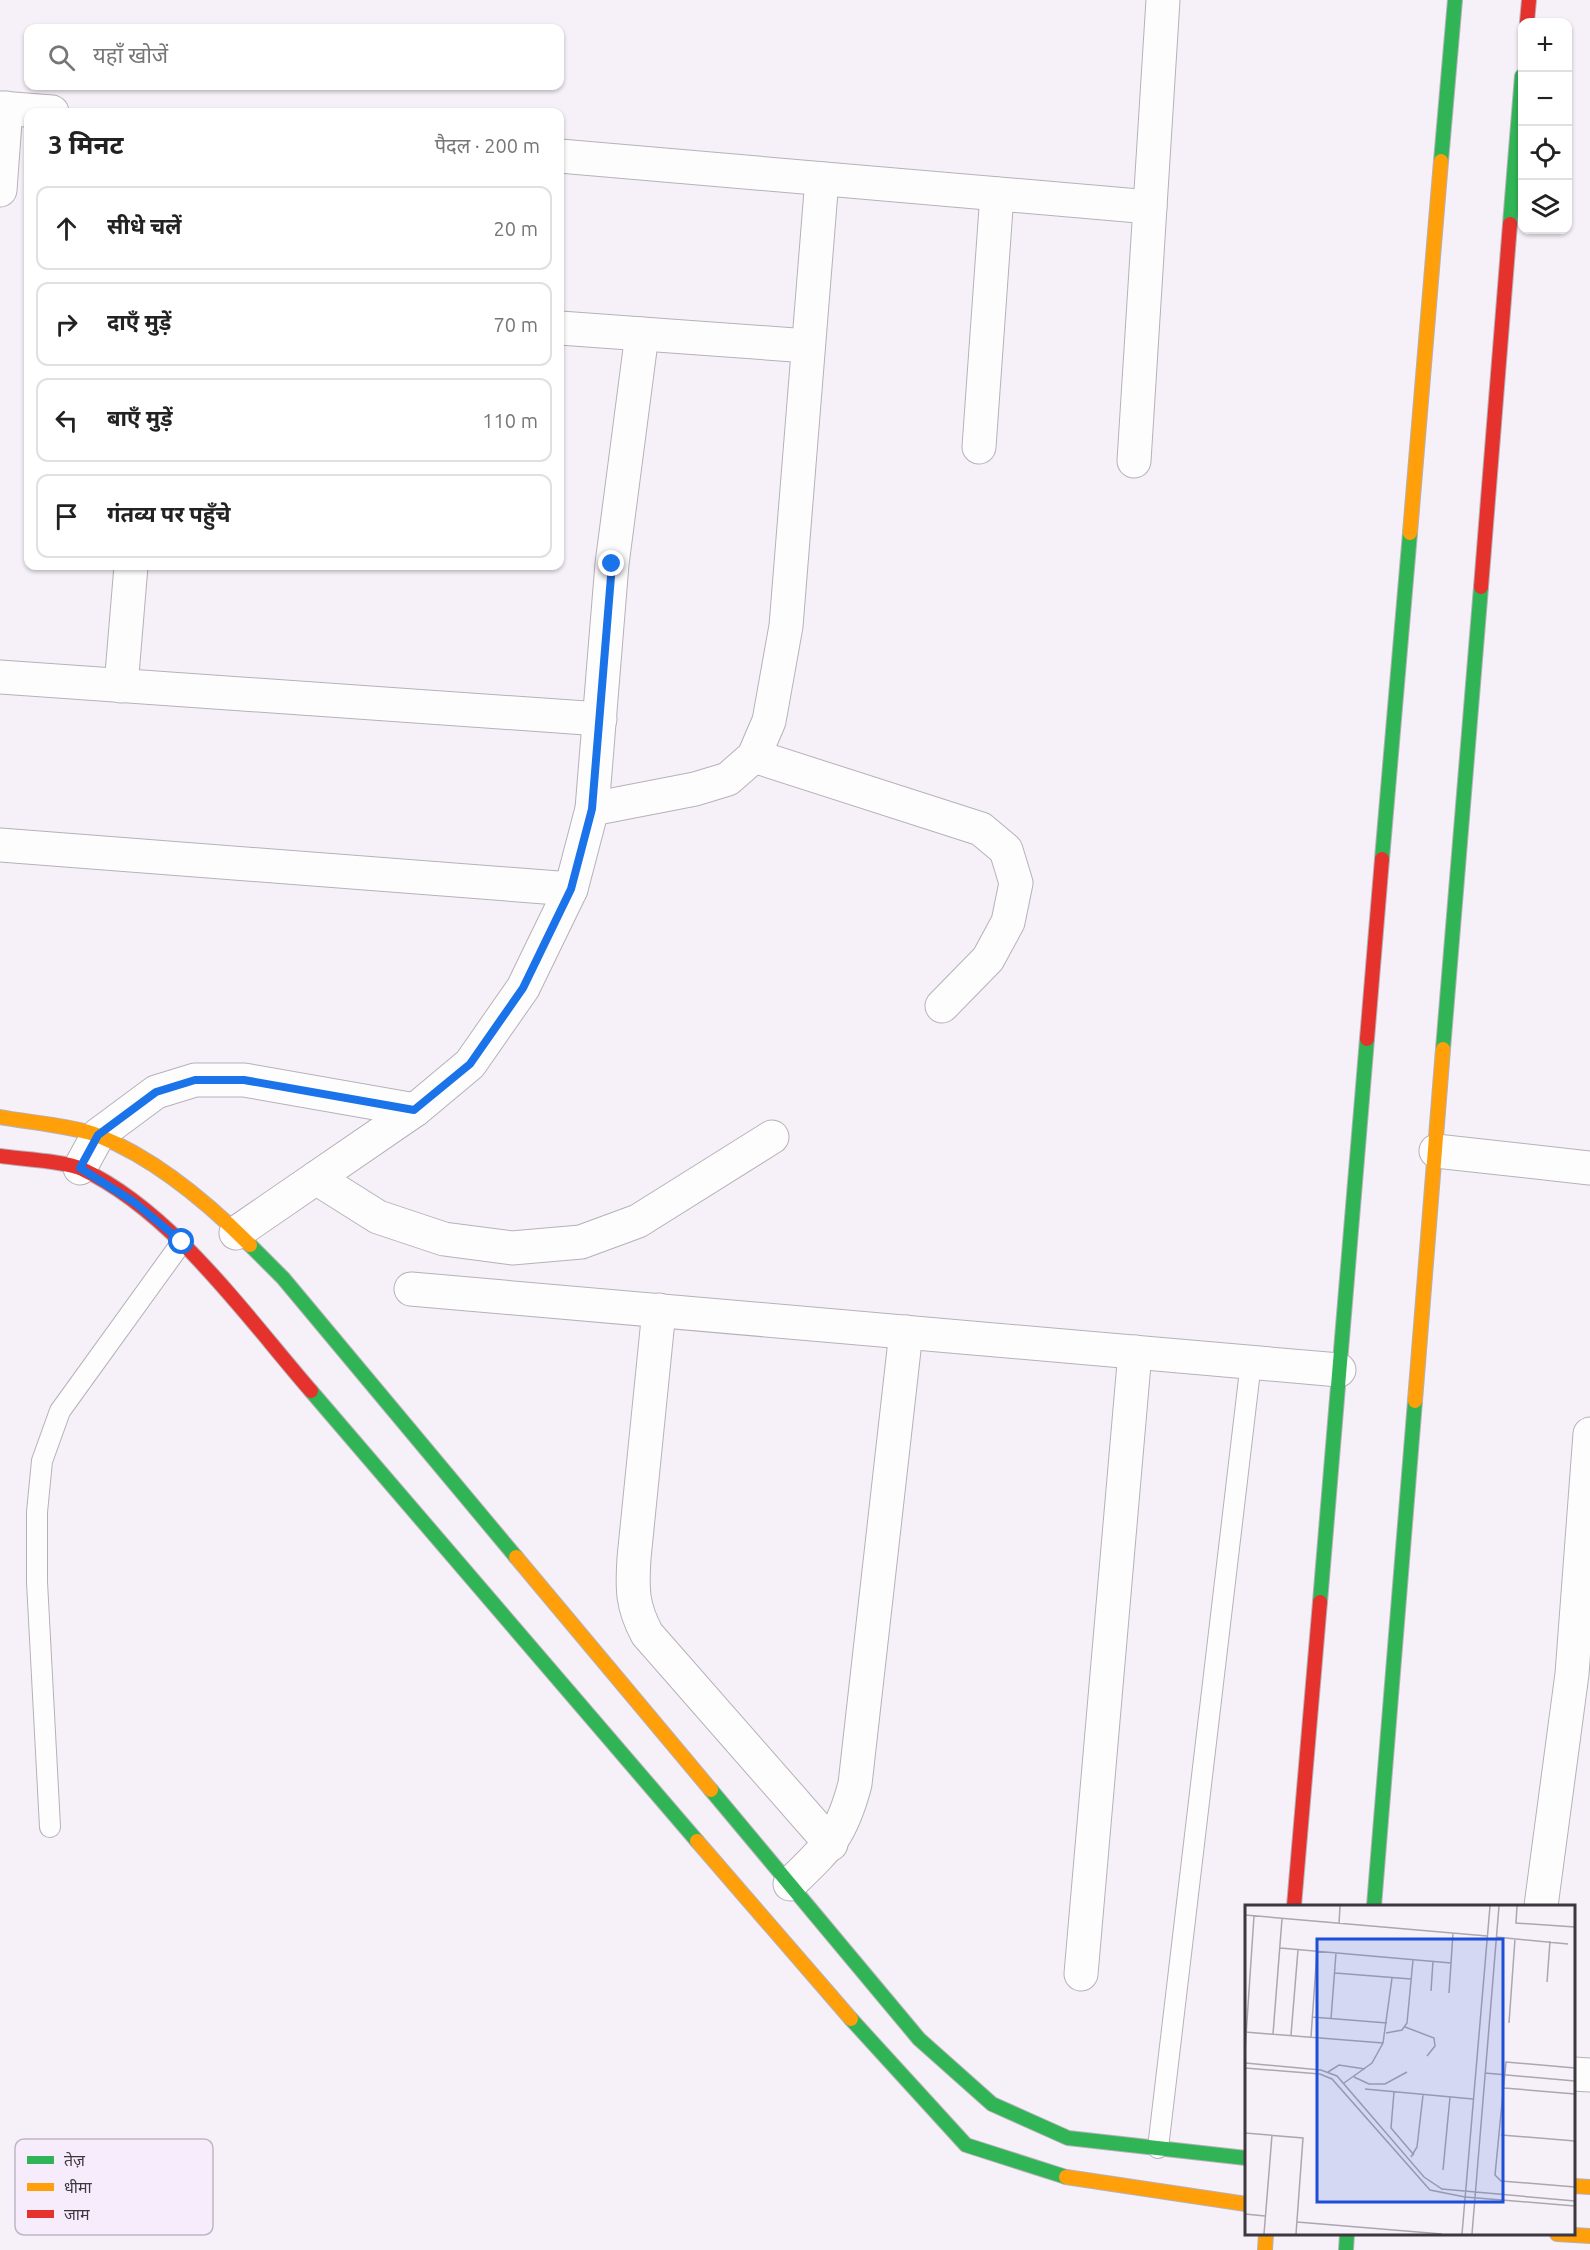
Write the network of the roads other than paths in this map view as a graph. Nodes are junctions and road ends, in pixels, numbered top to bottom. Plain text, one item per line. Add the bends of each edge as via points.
1 (1163, 0) edge
2 (1455, 0) edge
3 (1529, 0) edge
4 (1527, 18) edge
5 (3, 108) edge
6 (24, 110) edge
7 (1518, 126) edge
8 (564, 156) edge
9 (822, 179) junction
10 (0, 190) edge
11 (998, 194) junction
12 (1150, 207) junction
13 (564, 328) edge
14 (642, 334) junction
15 (808, 346) junction
16 (979, 447) dead end
17 (1134, 461) dead end
18 (131, 570) edge
19 (0, 677) edge
20 (121, 686) junction
21 (600, 719) junction
22 (754, 756) junction
23 (592, 809) junction
24 (0, 845) edge
25 (571, 889) junction
26 (942, 1006) dead end
27 (414, 1110) junction
28 (0, 1117) edge
29 (98, 1135) junction
30 (772, 1137) dead end
31 (1436, 1151) junction
32 (0, 1156) edge
33 (1590, 1167) edge
34 (80, 1168) junction
35 (316, 1179) junction
36 (236, 1233) junction
37 (182, 1242) junction
38 (411, 1289) dead end
39 (659, 1310) junction
40 (906, 1332) junction
41 (1135, 1352) junction
42 (1251, 1362) junction
43 (1339, 1370) junction
44 (1590, 1434) edge
45 (1581, 1675) edge
46 (50, 1827) dead end
47 (831, 1844) junction
48 (790, 1884) junction
49 (1294, 1905) edge
50 (1374, 1905) edge
51 (1541, 1905) edge
52 (1081, 1974) dead end
53 (1575, 2074) edge
54 (1590, 2076) edge
55 (1158, 2148) junction
56 (1245, 2158) edge
57 (1575, 2186) edge
58 (1590, 2187) edge
59 (1245, 2204) edge
60 (1266, 2235) edge
61 (1347, 2235) edge
62 (1574, 2235) edge
63 (1590, 2236) edge
64 (1265, 2250) edge
65 (1346, 2250) edge

1 - 12 street
2 - 43 street
3 - 4 street
5 - 6 street
5 - 10 street
7 - 31 street
8 - 9 street
9 - 11 street
9 - 15 street
11 - 12 street
11 - 16 street
12 - 17 street
13 - 14 street
14 - 15 street
14 - 21 street via 612,564
15 - 22 street via 786,626 769,721
18 - 20 street
19 - 20 street
20 - 21 street
21 - 23 street
22 - 23 street via 728,779
22 - 26 street via 981,829 1006,850 1016,883 1008,922 988,959
23 - 25 street
24 - 25 street
25 - 27 street via 523,988 470,1064
27 - 29 street via 244,1080 195,1080 156,1092
27 - 35 street
28 - 29 street
29 - 34 street
29 - 36 street via 170,1175
30 - 35 street via 638,1221 580,1242 512,1248 444,1239 378,1217
31 - 33 street
31 - 50 street
32 - 34 street
34 - 37 street via 134,1202
35 - 36 street
36 - 48 street via 283,1278
37 - 46 lane via 60,1412 42,1461 37,1582
37 - 59 street via 893,2068 966,2145 1053,2175
38 - 39 street
39 - 40 street
39 - 47 street via 634,1558 632,1591 636,1614 647,1634
40 - 41 street
40 - 47 street via 855,1784 847,1816
41 - 42 street
41 - 52 street
42 - 43 street
42 - 55 lane
43 - 49 street
44 - 45 street
45 - 51 street
47 - 48 street
48 - 55 street via 919,2039 992,2104 1068,2138
53 - 54 street
55 - 56 street
57 - 58 street
60 - 64 street
61 - 65 street
62 - 63 street

